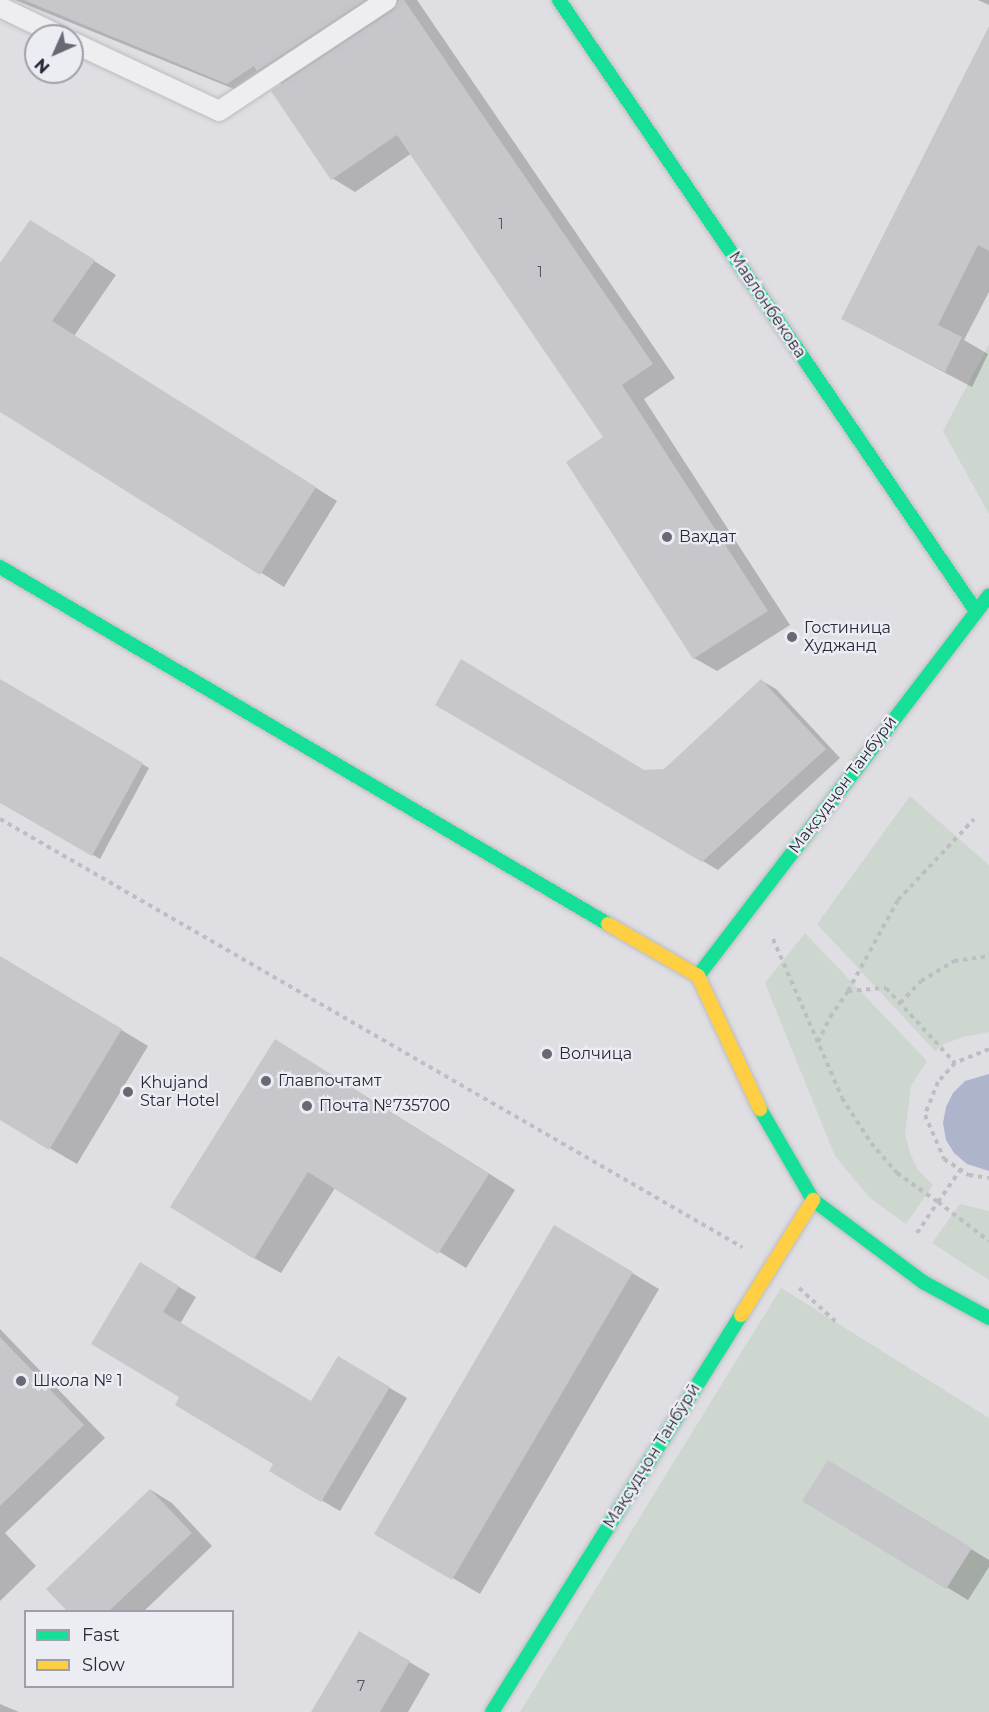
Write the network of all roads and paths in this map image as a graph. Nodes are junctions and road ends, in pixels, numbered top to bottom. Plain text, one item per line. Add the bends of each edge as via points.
1 (387, 0) edge
2 (559, 0) edge
3 (0, 8) edge
4 (34, 24) edge
5 (84, 48) edge
6 (0, 567) edge
7 (989, 595) edge
8 (976, 611) junction
9 (0, 819) edge
10 (974, 819) dead end
11 (770, 933) dead end
12 (989, 956) edge
13 (698, 976) junction
14 (848, 991) junction
15 (900, 1003) junction
16 (818, 1042) junction
17 (989, 1049) edge
18 (955, 1063) junction
19 (961, 1169) junction
20 (989, 1178) edge
21 (813, 1200) junction
22 (938, 1202) junction
23 (989, 1241) edge
24 (896, 1262) junction
25 (773, 1264) junction
26 (989, 1318) edge
27 (836, 1322) dead end
28 (492, 1712) edge

1 - 5 lane via 219,111
2 - 8 main road, Мавлонбекова
3 - 4 lane
6 - 13 main road
7 - 8 main road, Мақсудҷон Танбӯрӣ
8 - 13 main road, Мақсудҷон Танбӯрӣ
9 - 25 path
10 - 14 path via 898,900
11 - 16 path
12 - 15 path via 954,961 921,981
13 - 21 main road via 754,1100
14 - 15 path via 886,988
14 - 16 path
15 - 18 path
16 - 22 path via 842,1098 871,1143 897,1173
17 - 18 path
18 - 19 path via 938,1082 925,1115 944,1159
19 - 20 path via 969,1175
19 - 22 path
21 - 24 main road
21 - 25 main road, Мақсудҷон Танбӯрӣ
22 - 23 path
22 - 24 path
24 - 26 main road via 923,1282
25 - 27 path
25 - 28 main road, Мақсудҷон Танбӯрӣ

